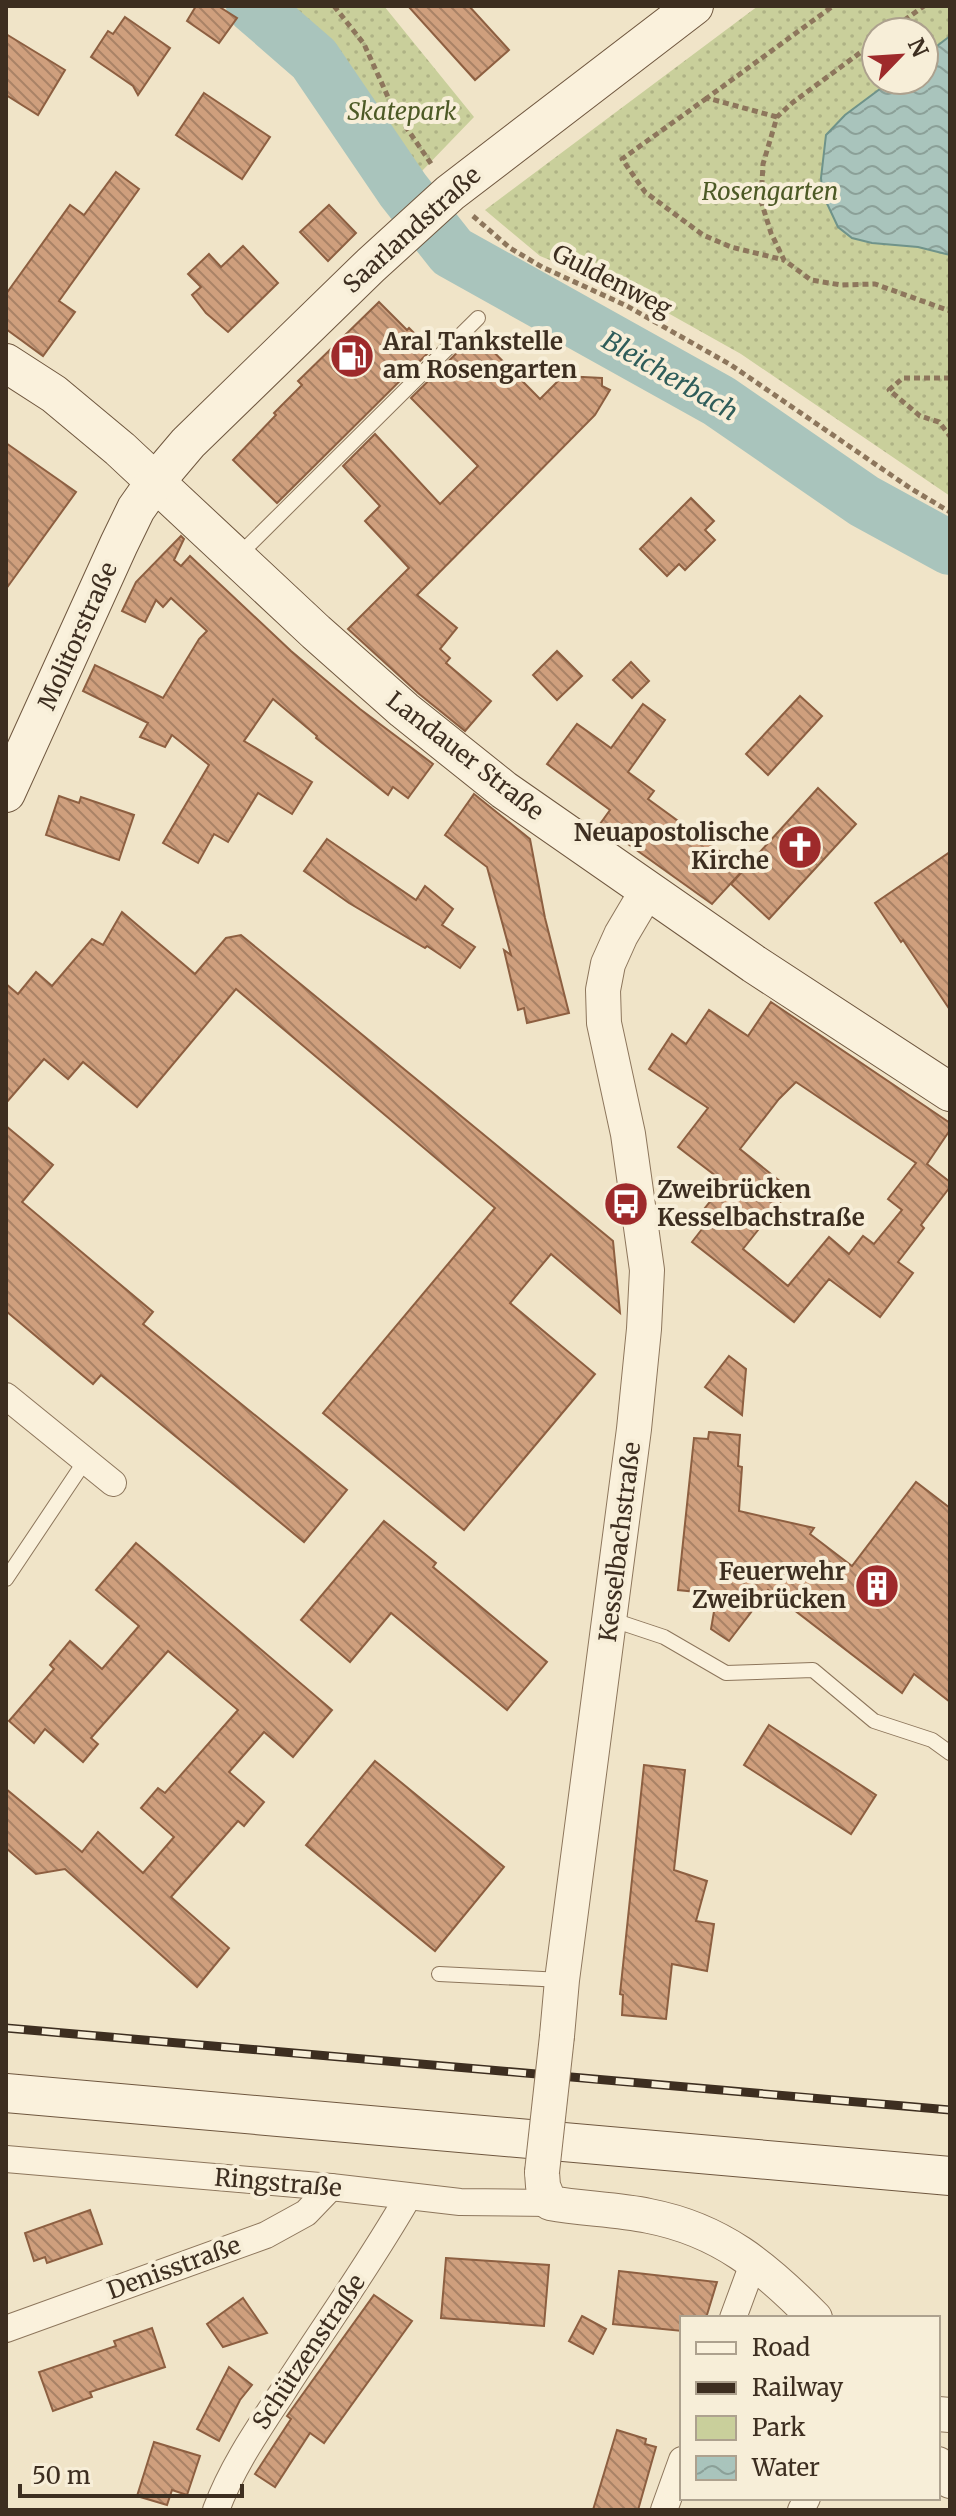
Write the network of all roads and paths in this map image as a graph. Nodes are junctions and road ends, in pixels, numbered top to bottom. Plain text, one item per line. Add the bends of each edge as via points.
1 (334, 6) edge
2 (694, 6) edge
3 (833, 6) edge
4 (860, 53) edge
5 (707, 98) junction
6 (777, 117) junction
7 (443, 199) junction
8 (784, 260) junction
9 (950, 311) edge
10 (478, 318) dead end
11 (6, 363) edge
12 (950, 378) edge
13 (950, 436) edge
14 (155, 482) junction
15 (950, 512) edge
16 (236, 558) junction
17 (6, 793) edge
18 (647, 891) junction
19 (950, 1092) edge
20 (6, 1396) edge
21 (85, 1461) junction
22 (113, 1483) dead end
23 (6, 1579) edge
24 (610, 1619) junction
25 (950, 1753) edge
26 (439, 1974) dead end
27 (562, 1980) junction
28 (6, 2093) edge
29 (6, 2159) edge
30 (950, 2176) edge
31 (331, 2187) junction
32 (546, 2187) junction
33 (408, 2197) junction
34 (754, 2261) junction
35 (734, 2316) edge
36 (813, 2316) edge
37 (6, 2329) edge
38 (680, 2466) edge
39 (216, 2510) edge
40 (664, 2510) edge

1 - 7 path, Guldenweg via 364,44
2 - 7 main road, Saarlandstraße
3 - 5 path
4 - 6 path
5 - 6 path
5 - 8 path via 622,159 645,192 703,235
6 - 8 path via 763,164 761,201
7 - 14 main road, Saarlandstraße via 188,443
7 - 15 path, Guldenweg via 542,267 627,306 731,365
8 - 9 path via 811,280 875,284
10 - 16 lane
11 - 14 main road, Landauer Straße via 54,394
12 - 13 path via 903,378 889,390 920,416 939,422
14 - 16 main road, Landauer Straße
14 - 17 main road, Molitorstraße via 119,544
16 - 18 main road, Landauer Straße via 415,719 504,790
18 - 19 main road, Landauer Straße
18 - 24 street, Kesselbachstraße via 608,964 603,990 604,1023 628,1134 647,1270
20 - 21 street
21 - 22 street
21 - 23 lane
24 - 25 lane via 664,1637 726,1673 813,1670 874,1721 932,1740
24 - 27 street, Kesselbachstraße
26 - 27 lane
27 - 32 street, Kesselbachstraße, bridge
28 - 30 main road
29 - 31 street, Ringstraße
31 - 33 street, Ringstraße
31 - 37 street, Denisstraße via 306,2213 266,2235
32 - 33 street, Ringstraße via 460,2202
32 - 34 street via 685,2224
33 - 39 street, Schützenstraße via 246,2448
34 - 35 street
34 - 36 street
38 - 40 street

